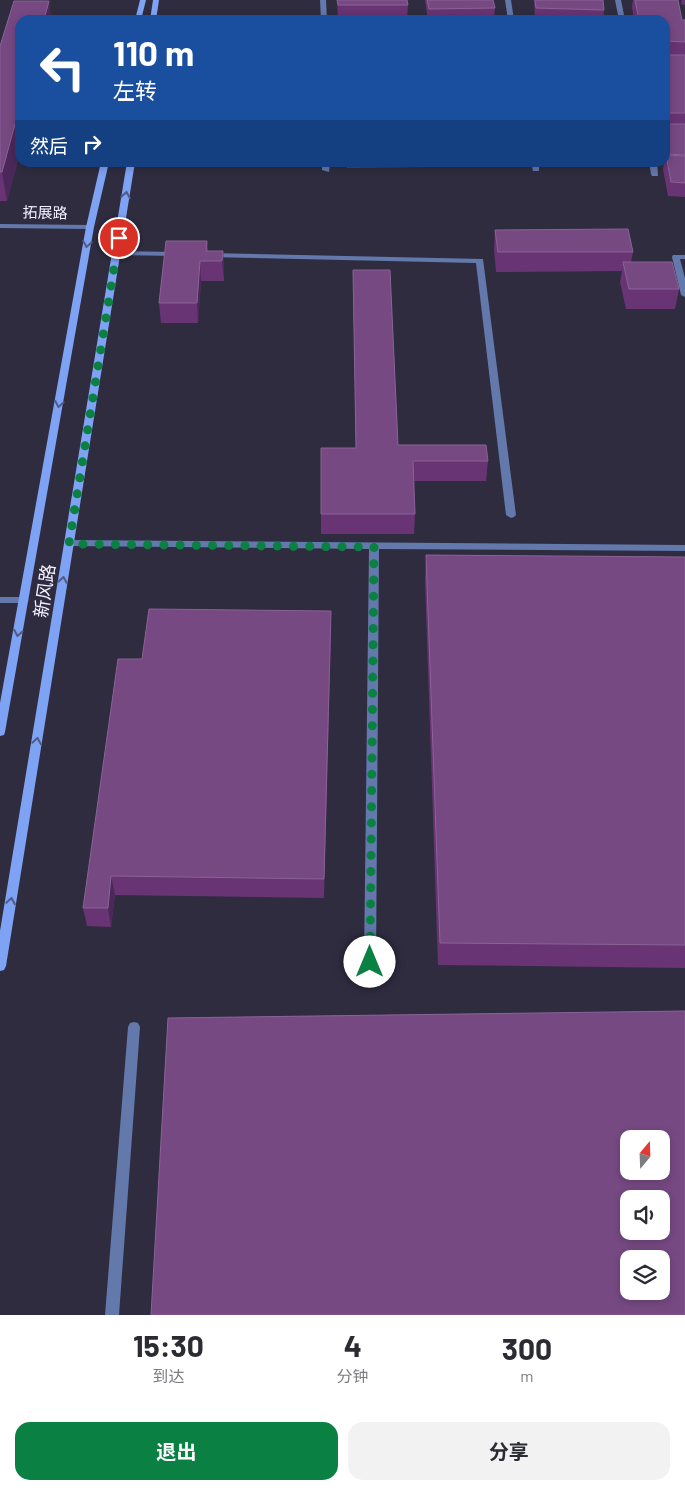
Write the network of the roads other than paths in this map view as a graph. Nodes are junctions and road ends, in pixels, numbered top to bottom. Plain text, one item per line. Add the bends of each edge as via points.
1 (143, 0) edge
2 (156, 0) edge
3 (323, 0) edge
4 (508, 0) edge
5 (618, 0) edge
6 (139, 15) edge
7 (154, 15) edge
8 (324, 15) edge
9 (510, 15) edge
10 (621, 15) edge
11 (104, 167) edge
12 (130, 167) edge
13 (654, 167) edge
14 (655, 174) dead end
15 (0, 226) edge
16 (90, 227) junction
17 (117, 253) junction
18 (186, 254) edge
19 (205, 255) edge
20 (685, 257) edge
21 (685, 295) edge
22 (511, 515) dead end
23 (69, 544) junction
24 (374, 547) junction
25 (685, 548) edge
26 (0, 600) edge
27 (24, 600) junction
28 (0, 732) edge
29 (370, 962) dead end
30 (0, 966) edge
31 (134, 1027) dead end
32 (112, 1315) edge

1 - 6 street
2 - 7 street
3 - 8 street
4 - 9 street
5 - 10 street
11 - 16 street, 新风路
17 -> 12 street, 新风路
13 - 14 street
15 - 16 street, 拓展路
16 -> 27 street, 新风路
17 - 18 street
17 - 23 street, 新风路
19 - 22 street via 480,261
20 - 21 street via 676,257
23 - 24 street
30 -> 23 street, 新风路
24 - 25 street
24 - 29 street
26 - 27 street
27 -> 28 street, 新风路
31 - 32 street

